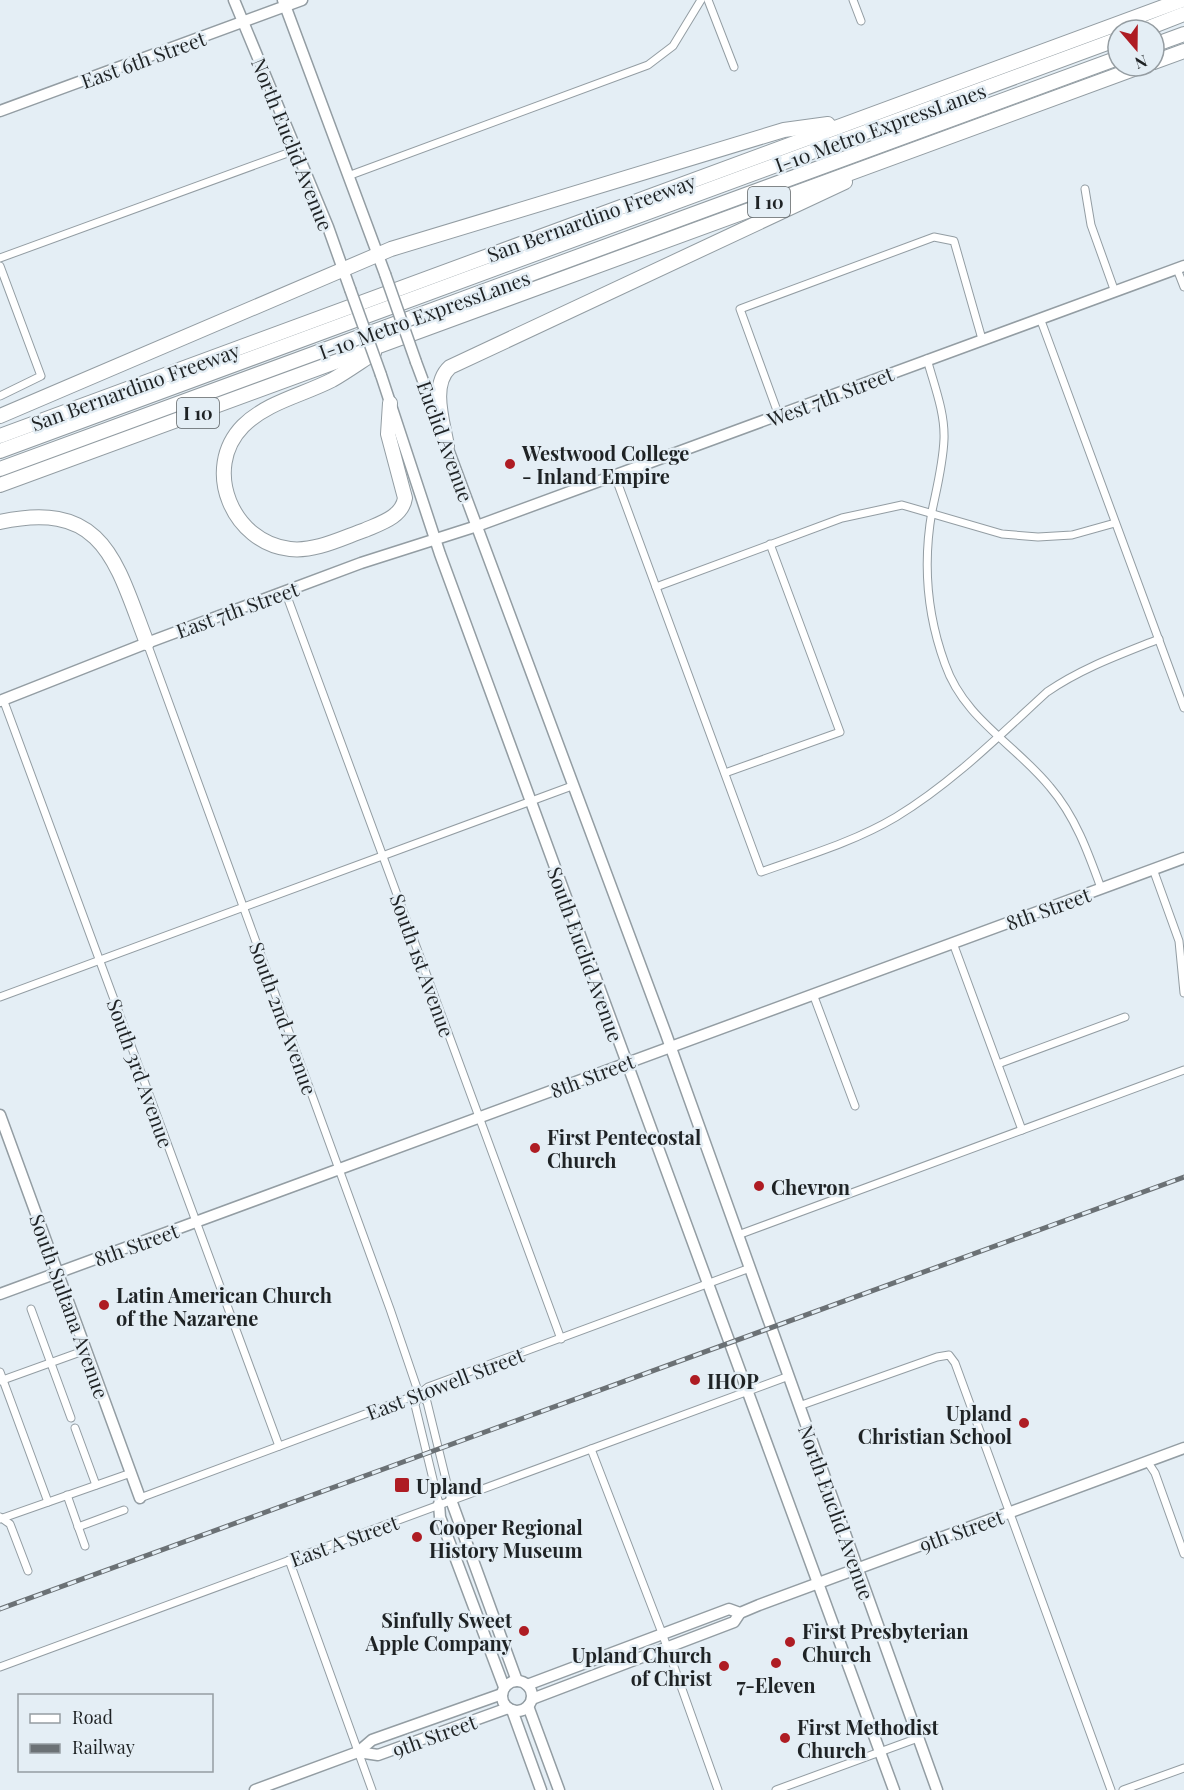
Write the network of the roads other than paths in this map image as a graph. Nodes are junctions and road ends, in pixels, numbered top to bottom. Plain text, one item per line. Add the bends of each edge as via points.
1 (234, 0) edge
2 (302, 0) edge
3 (701, 0) edge
4 (708, 0) edge
5 (853, 0) edge
6 (1182, 0) edge
7 (284, 3) edge
8 (1184, 14) edge
9 (861, 21) dead end
10 (1166, 21) edge
11 (243, 22) junction
12 (1184, 34) edge
13 (1166, 41) edge
14 (1106, 43) edge
15 (1184, 51) edge
16 (1166, 58) edge
17 (1106, 62) edge
18 (734, 67) dead end
19 (1109, 78) edge
20 (0, 111) edge
21 (854, 121) junction
22 (296, 150) junction
23 (905, 152) junction
24 (348, 176) junction
25 (1085, 189) dead end
26 (377, 254) junction
27 (0, 258) edge
28 (0, 266) edge
29 (343, 268) junction
30 (1181, 268) edge
31 (385, 274) joint
32 (1184, 287) edge
33 (350, 289) joint
34 (1115, 292) junction
35 (1040, 318) junction
36 (396, 339) junction
37 (982, 339) junction
38 (927, 359) junction
39 (0, 396) edge
40 (390, 403) junction
41 (0, 416) edge
42 (779, 416) junction
43 (0, 436) edge
44 (447, 446) junction
45 (0, 452) edge
46 (0, 469) edge
47 (615, 476) junction
48 (0, 485) edge
49 (932, 512) junction
50 (0, 522) edge
51 (1115, 523) junction
52 (477, 526) junction
53 (435, 539) junction
54 (770, 544) junction
55 (656, 587) junction
56 (285, 591) junction
57 (466, 623) joint
58 (1158, 639) junction
59 (147, 643) junction
60 (2, 700) edge
61 (1184, 708) edge
62 (998, 738) junction
63 (725, 773) junction
64 (572, 786) junction
65 (532, 801) junction
66 (383, 856) junction
67 (1184, 858) edge
68 (1153, 869) junction
69 (1101, 888) junction
70 (243, 907) junction
71 (953, 943) junction
72 (100, 960) junction
73 (1184, 993) edge
74 (813, 994) junction
75 (0, 997) edge
76 (1125, 1017) dead end
77 (670, 1046) junction
78 (625, 1063) junction
79 (998, 1064) junction
80 (1184, 1070) edge
81 (855, 1106) dead end
82 (0, 1115) edge
83 (479, 1117) junction
84 (1022, 1130) junction
85 (339, 1168) junction
86 (196, 1222) junction
87 (738, 1235) junction
88 (750, 1268) junction
89 (58, 1273) junction
90 (706, 1285) junction
91 (0, 1294) edge
92 (31, 1309) dead end
93 (561, 1339) junction
94 (86, 1350) junction
95 (50, 1363) junction
96 (789, 1376) junction
97 (1, 1378) edge
98 (746, 1392) junction
99 (419, 1394) junction
100 (800, 1406) junction
101 (71, 1418) dead end
102 (75, 1428) dead end
103 (279, 1446) junction
104 (1184, 1448) edge
105 (591, 1449) junction
106 (1147, 1461) junction
107 (130, 1473) junction
108 (96, 1485) junction
109 (67, 1495) junction
110 (140, 1498) joint
111 (451, 1500) junction
112 (48, 1502) junction
113 (439, 1504) junction
114 (124, 1510) dead end
115 (1010, 1512) junction
116 (0, 1518) edge
117 (78, 1527) junction
118 (85, 1546) dead end
119 (1184, 1554) edge
120 (289, 1560) junction
121 (857, 1568) junction
122 (28, 1571) dead end
123 (818, 1583) junction
124 (740, 1613) junction
125 (662, 1633) junction
126 (668, 1648) junction
127 (0, 1667) edge
128 (522, 1683) junction
129 (503, 1690) junction
130 (530, 1702) junction
131 (510, 1709) junction
132 (918, 1738) junction
133 (358, 1752) junction
134 (880, 1753) junction
135 (1184, 1768) edge
136 (255, 1790) edge
137 (372, 1790) edge
138 (541, 1790) edge
139 (559, 1790) edge
140 (718, 1790) edge
141 (776, 1790) edge
142 (894, 1790) edge
143 (937, 1790) edge
144 (1112, 1790) edge
145 (1124, 1790) edge

1 - 11 street, North Euclid Avenue
2 - 7 street, East 6th Street
3 - 24 street via 673,46 648,66
4 - 18 street
5 - 9 street
6 - 21 highway, San Bernardino Freeway / I 10
7 - 11 street, East 6th Street
7 - 24 street, North Euclid Avenue
8 - 10 highway
11 - 20 street, East 6th Street
11 - 22 street, North Euclid Avenue
12 - 13 highway
14 - 45 highway, I-10 Metro ExpressLanes
15 - 16 highway
17 - 46 highway, I-10 Metro ExpressLanes
19 - 23 highway, I 10
21 - 26 highway via 784,130
21 - 43 highway, San Bernardino Freeway / I 10
22 - 27 street
22 - 29 street, North Euclid Avenue
23 - 36 highway, I 10
23 - 44 highway via 450,367 442,375 440,390
24 - 26 street, North Euclid Avenue
25 - 34 street via 1091,225
26 - 29 highway
26 - 31 street, North Euclid Avenue
28 - 39 street via 41,376
29 - 33 street, North Euclid Avenue
29 - 41 highway
30 - 32 street
30 - 34 street, West 7th Street
31 - 44 street, Euclid Avenue, bridge
33 - 40 street, Euclid Avenue, bridge
34 - 35 street, West 7th Street
35 - 37 street, West 7th Street
35 - 51 street
36 - 40 highway via 331,380 254,416 236,434 226,453 224,483 241,523 268,544 299,550 343,538 393,517 405,498 388,434
36 - 48 highway, I 10
37 - 38 street, West 7th Street
37 - 42 street via 954,241 942,237 740,309
38 - 42 street, West 7th Street
38 - 49 street via 941,409 944,437
40 - 53 street, Euclid Avenue
42 - 47 street, West 7th Street
44 - 52 street, Euclid Avenue
47 - 52 street, West 7th Street
47 - 55 street
49 - 51 street via 1002,534 1038,537 1072,535
49 - 54 street via 902,505 874,509
49 - 62 street via 927,579 936,636 945,666 965,704
50 - 59 highway via 27,517 57,518 98,539 116,564
51 - 58 street
52 - 53 street, East 7th Street
52 - 64 street, Euclid Avenue
53 - 56 street, East 7th Street
53 - 57 street, Euclid Avenue
54 - 55 street
54 - 63 street via 840,732
55 - 63 street
56 - 59 street, East 7th Street
56 - 66 street, South 1st Avenue
57 - 65 street, South Euclid Avenue
58 - 61 street
58 - 62 street via 1066,679
59 - 60 street, East 7th Street
59 - 70 street, South 2nd Avenue
60 - 72 street, South 3rd Avenue
62 - 63 street via 941,787 894,818 761,872
62 - 69 street via 1051,787 1083,838
64 - 65 street
64 - 77 street
65 - 66 street
65 - 78 street, South Euclid Avenue
66 - 70 street
66 - 83 street, South 1st Avenue
67 - 68 street, 8th Street
68 - 69 street, 8th Street
68 - 73 street via 1179,941
69 - 71 street, 8th Street
70 - 72 street
70 - 85 street, South 2nd Avenue
71 - 74 street, 8th Street
71 - 79 street
72 - 75 street
72 - 86 street, South 3rd Avenue
74 - 77 street, 8th Street
74 - 81 street
76 - 79 street
77 - 78 street, 8th Street
77 - 87 street
78 - 83 street, 8th Street
78 - 90 street, South Euclid Avenue
79 - 84 street
80 - 84 street
82 - 89 street, South Sultana Avenue
83 - 85 street, 8th Street
83 - 93 street, South 1st Avenue
84 - 87 street
85 - 86 street, 8th Street
85 - 99 street, South 2nd Avenue
86 - 89 street, 8th Street
86 - 103 street, South 3rd Avenue
87 - 88 street
88 - 90 street, East Stowell Street
88 - 96 street, North Euclid Avenue
89 - 91 street, 8th Street
89 - 94 street, South Sultana Avenue
90 - 93 street, East Stowell Street
90 - 98 street
92 - 95 street
93 - 99 street, East Stowell Street via 428,1387
94 - 95 street
94 - 107 street, South Sultana Avenue
95 - 97 street
95 - 101 street
96 - 98 street, East A Street
96 - 100 street, North Euclid Avenue
97 - 112 street
98 - 105 street, East A Street
98 - 123 street
99 - 103 street, East Stowell Street
99 - 111 street, South 2nd Avenue via 427,1402
99 - 113 street, South 2nd Avenue via 415,1404
100 - 115 street via 949,1355
100 - 121 street, North Euclid Avenue
102 - 108 street
103 - 110 street, East Stowell Street
104 - 106 street, 9th Street
105 - 111 street, East A Street
105 - 125 street
106 - 115 street, 9th Street
106 - 119 street
107 - 108 street
107 - 110 street, South Sultana Avenue
108 - 109 street
109 - 112 street
109 - 117 street
111 - 113 street, East A Street
111 - 128 street
112 - 116 street
113 - 120 street, East A Street
113 - 129 street
114 - 117 street
115 - 121 street, 9th Street
115 - 144 street
116 - 122 street via 10,1524
117 - 118 street
120 - 127 street, East A Street
120 - 133 street
121 - 123 street, 9th Street
121 - 132 street, North Euclid Avenue
123 - 124 street, 9th Street
123 - 134 street
124 - 125 street, 9th Street via 729,1609
124 - 126 street, 9th Street via 734,1622
125 - 126 street
125 - 128 street, 9th Street
126 - 130 street, 9th Street
126 - 140 street
128 - 129 street
128 - 130 street via 531,1691
129 - 131 street via 502,1701
129 - 133 street, 9th Street via 372,1740
130 - 131 street via 520,1711
130 - 139 street
131 - 133 street, 9th Street via 378,1755
131 - 138 street
132 - 134 street
132 - 143 street, North Euclid Avenue
133 - 136 street, 9th Street
133 - 137 street
134 - 141 street
134 - 142 street
135 - 145 street

